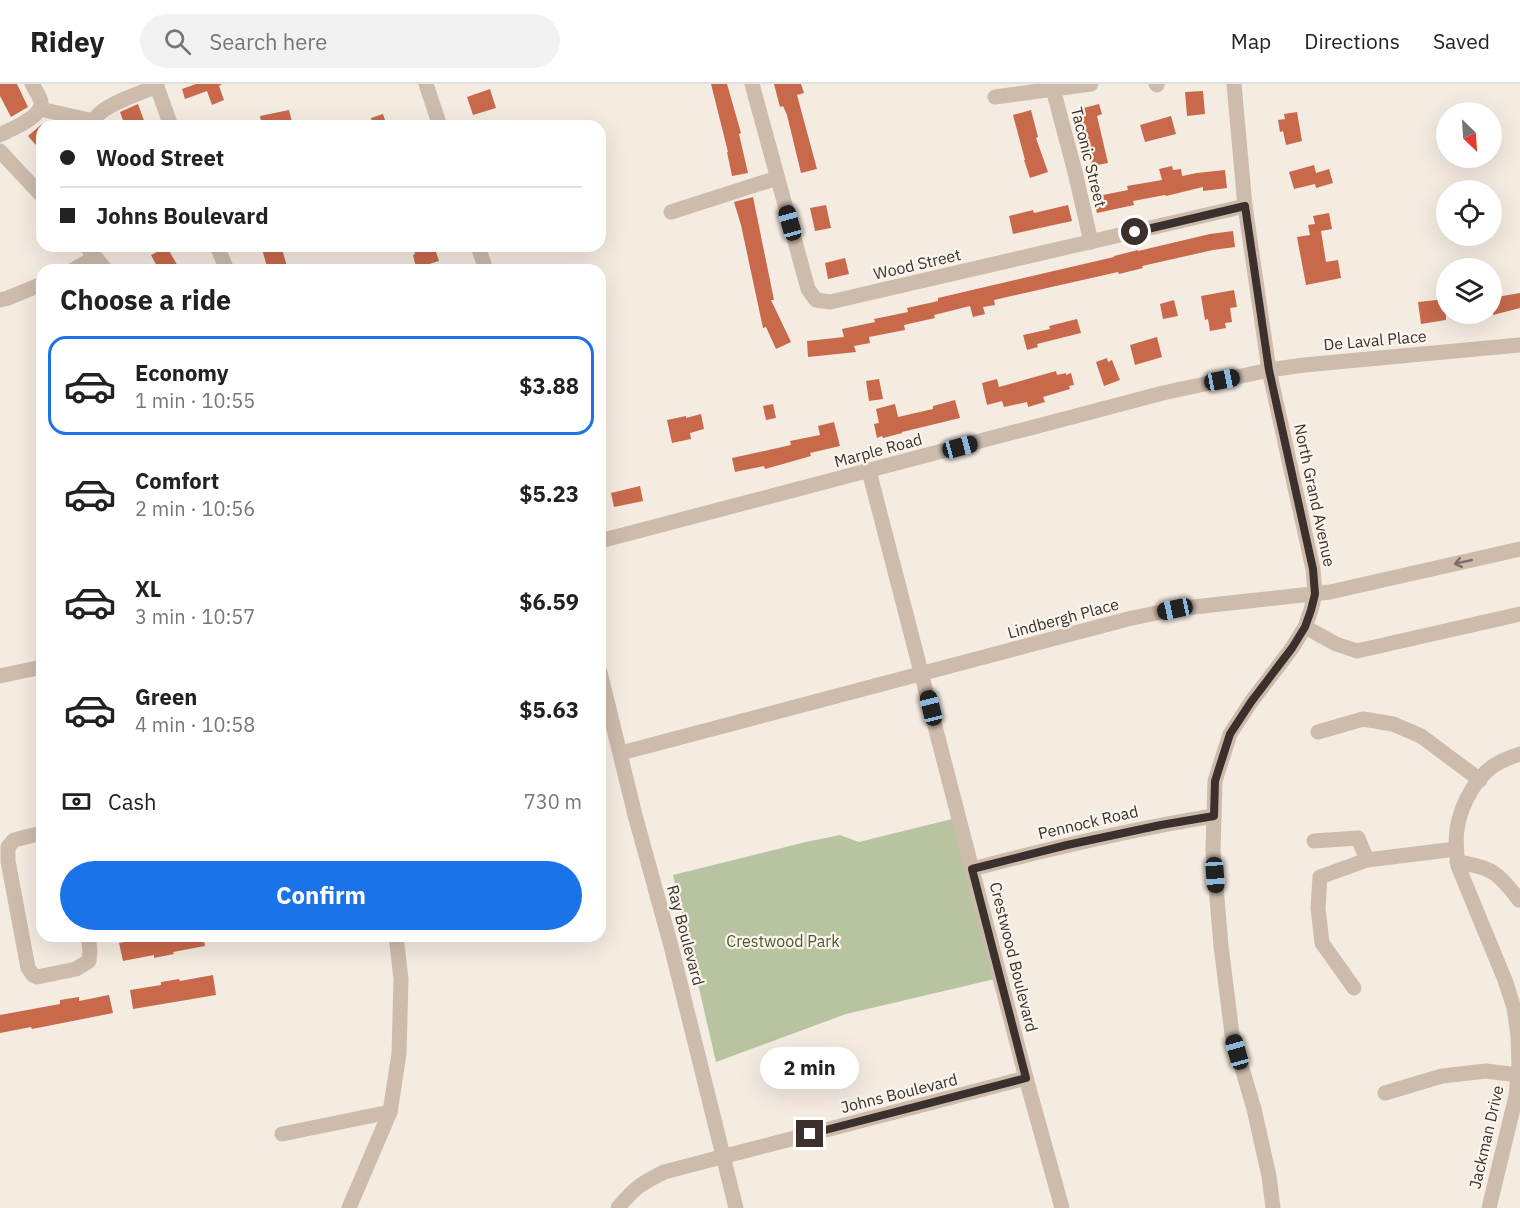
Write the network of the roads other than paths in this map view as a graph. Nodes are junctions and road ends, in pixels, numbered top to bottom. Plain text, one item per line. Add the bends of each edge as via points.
1 (32, 84) edge
2 (426, 84) edge
3 (752, 84) edge
4 (1091, 84) edge
5 (1234, 84) edge
6 (156, 85) edge
7 (1050, 87) edge
8 (995, 97) dead end
9 (40, 109) junction
10 (82, 120) edge
11 (95, 120) edge
12 (169, 120) edge
13 (438, 120) edge
14 (0, 135) edge
15 (0, 151) edge
16 (777, 178) junction
17 (36, 190) edge
18 (1245, 206) junction
19 (670, 212) dead end
20 (1091, 242) junction
21 (89, 252) edge
22 (91, 252) edge
23 (79, 264) edge
24 (101, 264) edge
25 (36, 286) edge
26 (0, 300) edge
27 (1520, 345) edge
28 (1269, 370) junction
29 (869, 471) junction
30 (606, 539) edge
31 (1520, 549) edge
32 (1315, 594) junction
33 (1520, 614) edge
34 (1305, 627) junction
35 (36, 668) edge
36 (922, 673) junction
37 (0, 676) edge
38 (606, 695) edge
39 (1318, 732) dead end
40 (621, 753) junction
41 (1520, 754) edge
42 (1480, 780) junction
43 (1214, 816) junction
44 (36, 834) edge
45 (7, 841) edge
46 (1314, 841) dead end
47 (1457, 856) junction
48 (1367, 860) junction
49 (972, 869) junction
50 (1520, 899) edge
51 (89, 942) edge
52 (397, 942) edge
53 (1354, 988) dead end
54 (1518, 1025) edge
55 (1518, 1075) junction
56 (1026, 1078) junction
57 (1385, 1093) dead end
58 (390, 1112) junction
59 (1516, 1117) edge
60 (282, 1134) dead end
61 (724, 1156) junction
62 (349, 1208) edge
63 (618, 1208) edge
64 (736, 1208) edge
65 (1062, 1208) edge
66 (1273, 1208) edge
67 (1489, 1208) edge

1 - 9 street via 41,102
2 - 13 street
3 - 16 street, Wood Street
4 - 7 street
5 - 18 street, North Grand Avenue
6 - 11 street via 98,114
6 - 12 street
7 - 8 street
7 - 20 street, Taconic Street
9 - 10 street
9 - 14 street
15 - 17 street
16 - 19 street
16 - 20 street, Wood Street via 808,289 816,300 830,302
18 - 20 street, Wood Street
18 - 28 street, North Grand Avenue
21 - 23 street
22 - 24 street
25 - 26 street
27 - 28 street, De Laval Place
28 - 29 street, Marple Road via 1163,393
28 - 32 street, North Grand Avenue via 1313,569
29 - 30 street, Marple Road
29 - 36 street, Crestwood Boulevard
31 -> 32 street, Lindbergh Place
32 - 34 street, North Grand Avenue
32 - 36 street, Lindbergh Place via 1175,609
33 - 34 street via 1357,651
34 - 43 street, North Grand Avenue via 1230,734 1215,781
35 - 37 street
36 - 40 street, Lindbergh Place
36 - 49 street, Crestwood Boulevard
38 - 40 street, Ray Boulevard
39 - 42 street via 1363,719 1394,724 1421,736
40 - 61 street, Ray Boulevard
41 - 42 street, Jackman Drive via 1501,761
42 - 47 street, Jackman Drive via 1464,805 1457,828
43 - 49 street, Pennock Road via 1067,845
43 - 66 street, North Grand Avenue via 1213,851 1232,1034 1254,1109
44 - 45 street
45 - 51 street via 28,968 33,975 76,969 87,963
46 - 48 street via 1358,838
47 - 48 street
47 - 50 street via 1492,870
47 - 54 street, Jackman Drive via 1505,980
48 - 53 street via 1320,877 1317,908 1322,943
49 - 56 street, Crestwood Boulevard
52 - 58 street via 401,979 399,1054
54 - 55 street, Jackman Drive
55 - 57 street via 1486,1071 1442,1076
55 - 59 street, Jackman Drive
56 - 61 street, Johns Boulevard
56 - 65 street, Crestwood Boulevard
58 - 60 street
58 - 62 street
59 - 67 street, Jackman Drive
61 - 63 street, Johns Boulevard via 664,1172 641,1184
61 - 64 street, Ray Boulevard

